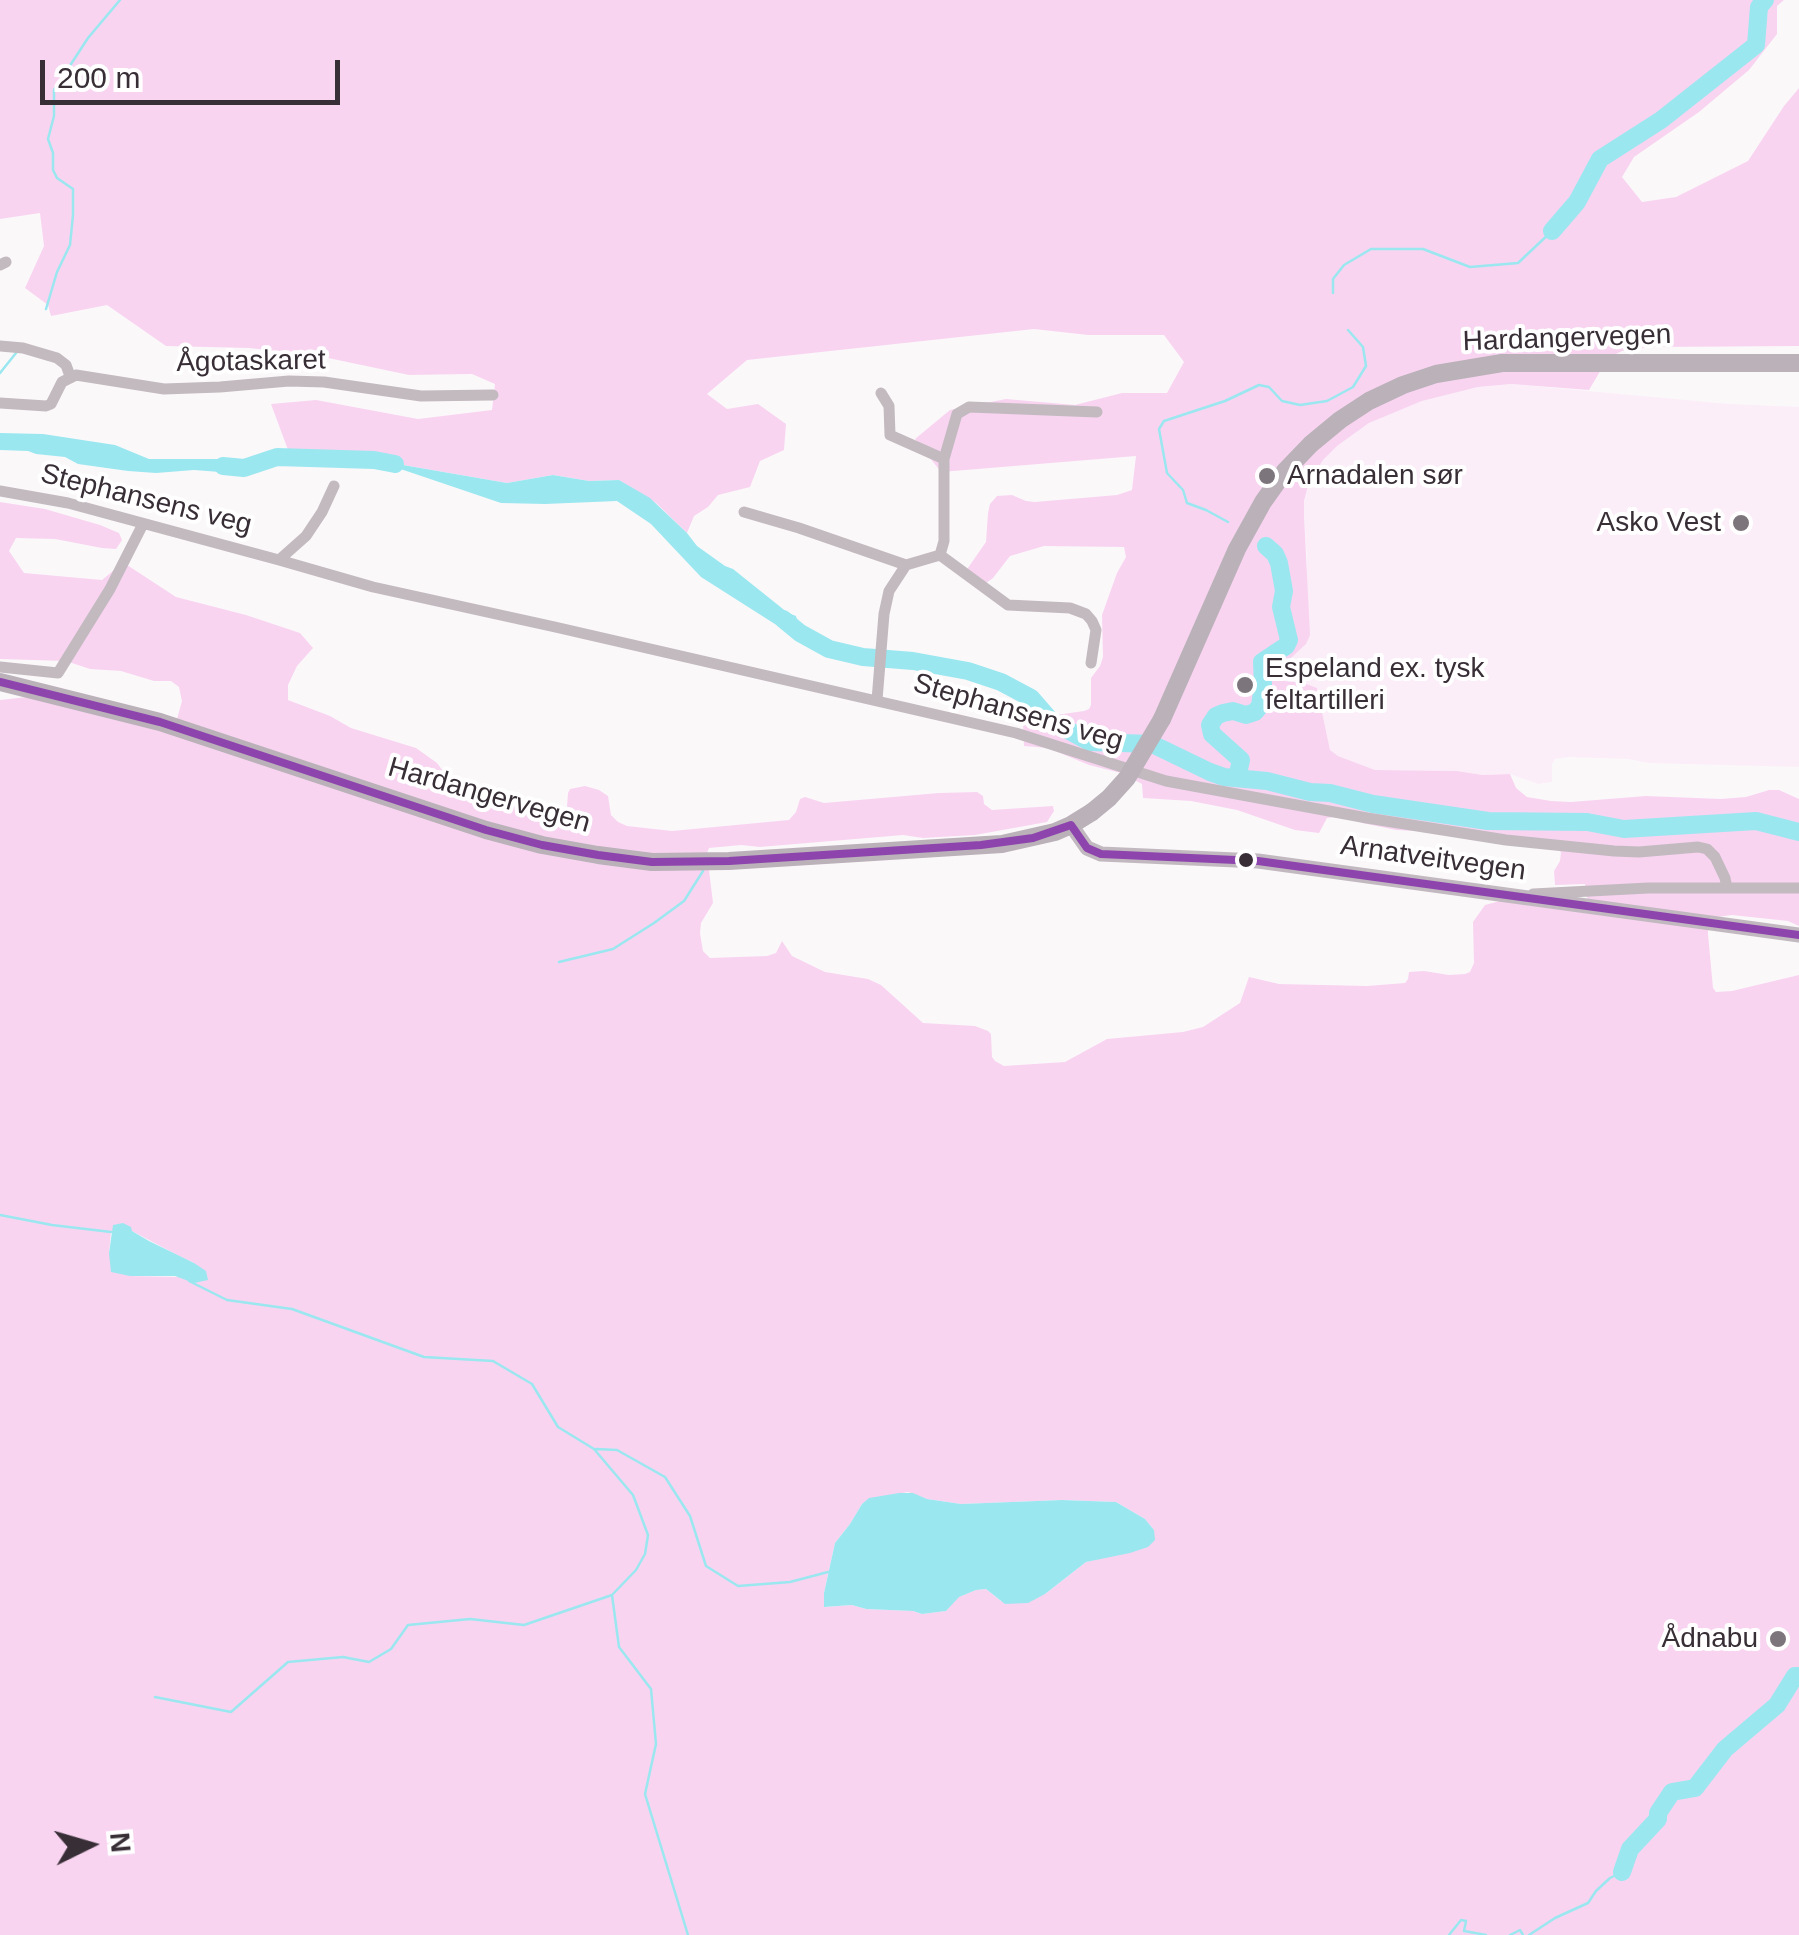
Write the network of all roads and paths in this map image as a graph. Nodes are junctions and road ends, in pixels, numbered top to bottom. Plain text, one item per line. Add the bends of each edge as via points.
1 (0, 346) edge
2 (1799, 361) edge
3 (70, 376) junction
4 (882, 393) dead end
5 (493, 395) dead end
6 (0, 403) edge
7 (1097, 412) dead end
8 (944, 460) junction
9 (334, 486) dead end
10 (0, 490) edge
11 (744, 512) dead end
12 (144, 524) junction
13 (940, 555) junction
14 (280, 560) junction
15 (906, 565) junction
16 (1090, 663) dead end
17 (0, 667) edge
18 (0, 682) edge
19 (877, 700) junction
20 (1072, 825) junction
21 (1726, 888) junction
22 (1799, 888) edge
23 (1518, 896) junction
24 (1799, 935) edge

1 - 3 street, Ågotaskaret via 58,358
2 - 20 main road, Hardangervegen, bridge via 1481,365 1419,379 1354,410 1300,454 1263,502 1136,767
3 - 5 street, Ågotaskaret via 164,388 288,381 421,396
3 - 6 street via 46,406
4 - 8 street via 890,406 890,435
7 - 8 street via 969,407 954,418
8 - 13 street
9 - 14 street, Stephansens veg via 306,536
10 - 12 street, Stephansens veg
11 - 15 street
12 - 14 street, Stephansens veg
12 - 17 street via 58,673
13 - 15 street
13 - 16 street via 1008,605 1086,614 1096,630
14 - 19 street, Stephansens veg via 373,588
15 - 19 street via 890,591
18 - 20 main road, Hardangervegen via 160,722 486,830 598,855 729,861 961,847 1017,842
19 - 21 street, Stephansens veg via 1016,733 1166,782 1367,818 1614,851 1698,847 1718,863
20 - 23 main road, Arnatveitvegen via 1087,848 1102,854 1258,861
21 - 22 street
21 - 23 street
23 - 24 main road, Arnatveitvegen

